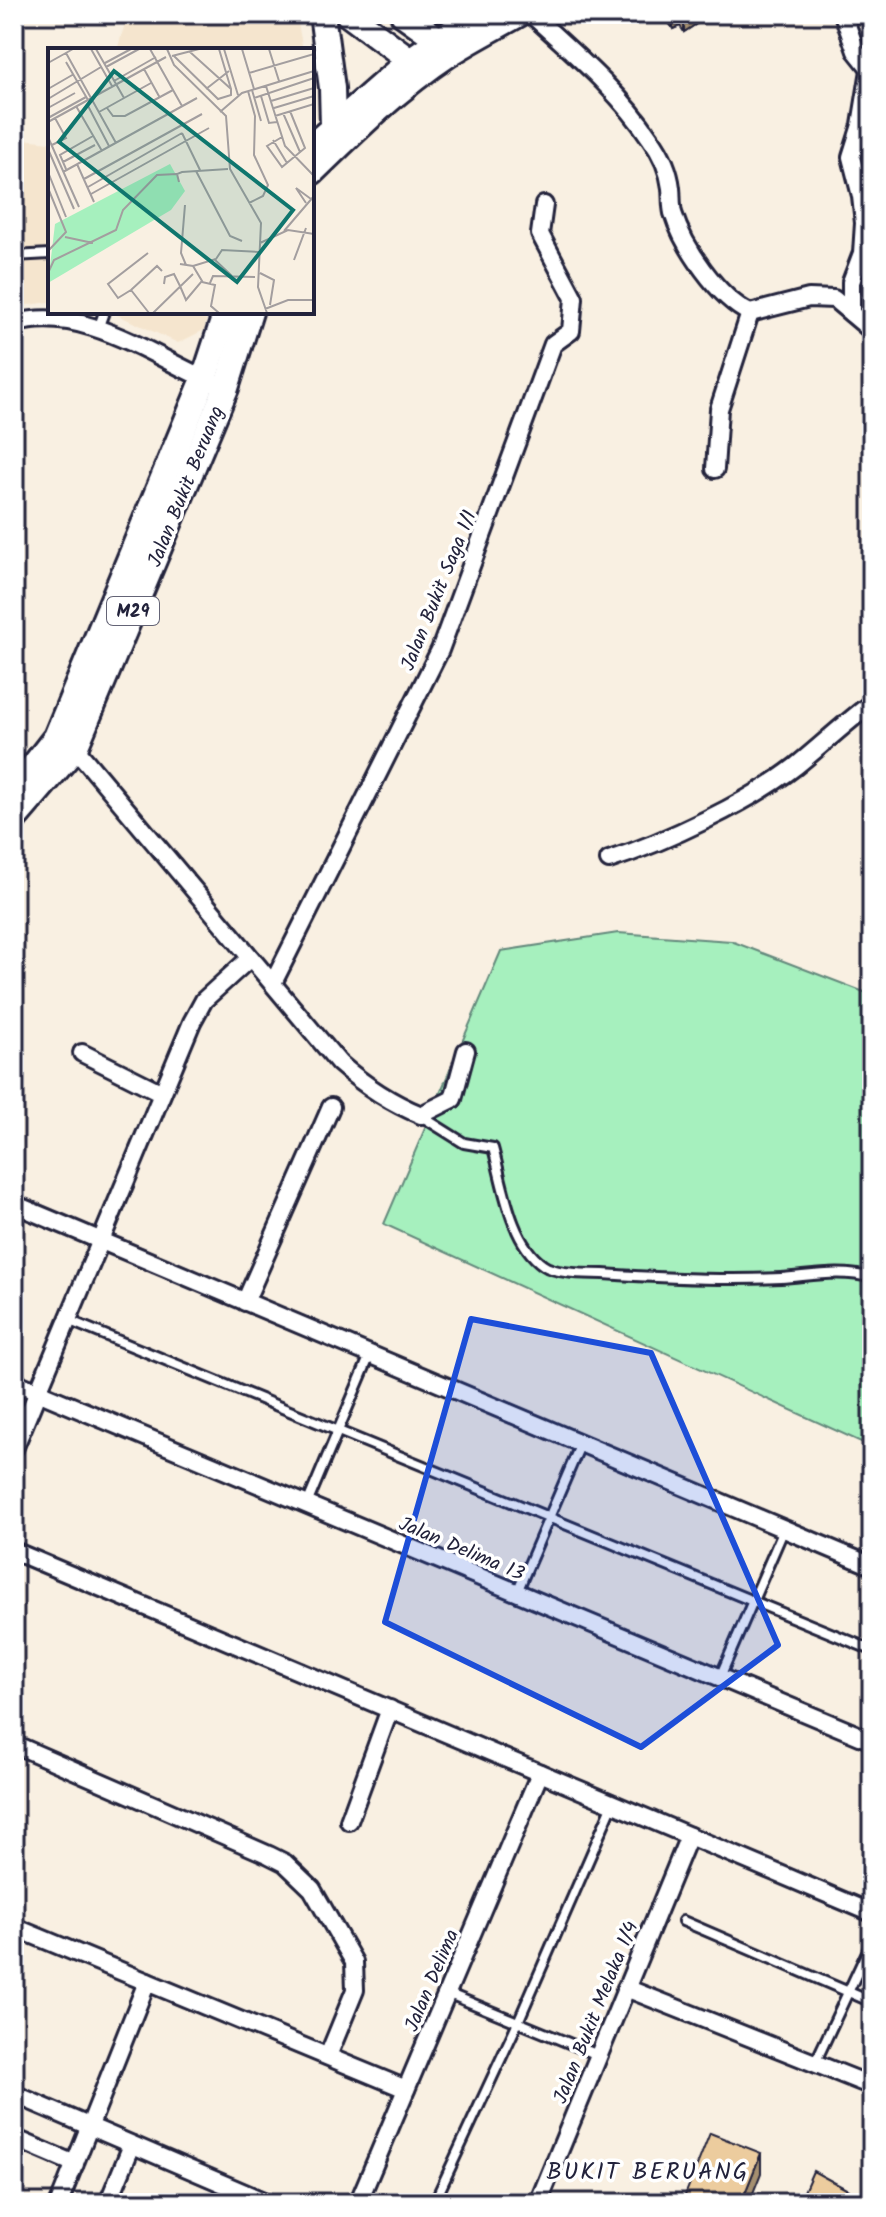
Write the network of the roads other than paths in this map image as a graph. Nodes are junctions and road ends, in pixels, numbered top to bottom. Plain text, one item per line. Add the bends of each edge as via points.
1 (322, 14) edge
2 (348, 14) edge
3 (403, 14) edge
4 (478, 14) edge
5 (519, 14) edge
6 (531, 14) edge
7 (843, 14) edge
8 (444, 46) junction
9 (416, 67) junction
10 (871, 71) edge
11 (333, 126) junction
12 (314, 144) edge
13 (314, 170) edge
14 (544, 205) dead end
15 (48, 254) edge
16 (14, 256) edge
17 (750, 313) junction
18 (851, 313) junction
19 (103, 314) edge
20 (226, 314) edge
21 (249, 314) edge
22 (14, 324) edge
23 (98, 329) junction
24 (872, 331) edge
25 (215, 383) junction
26 (715, 469) dead end
27 (872, 703) edge
28 (75, 748) junction
29 (14, 791) edge
30 (14, 819) edge
31 (609, 860) dead end
32 (250, 958) junction
33 (273, 983) junction
34 (466, 1051) dead end
35 (82, 1053) dead end
36 (162, 1093) junction
37 (331, 1107) dead end
38 (421, 1115) junction
39 (14, 1204) edge
40 (101, 1240) junction
41 (872, 1278) edge
42 (245, 1302) junction
43 (67, 1320) junction
44 (370, 1354) junction
45 (14, 1382) edge
46 (36, 1392) junction
47 (338, 1431) junction
48 (581, 1443) junction
49 (14, 1449) edge
50 (306, 1505) junction
51 (549, 1518) junction
52 (784, 1529) junction
53 (14, 1551) edge
54 (872, 1566) edge
55 (517, 1592) junction
56 (753, 1601) junction
57 (872, 1650) edge
58 (720, 1677) junction
59 (390, 1709) junction
60 (872, 1741) edge
61 (14, 1744) edge
62 (540, 1773) junction
63 (613, 1804) junction
64 (349, 1821) dead end
65 (689, 1836) junction
66 (872, 1913) edge
67 (683, 1921) dead end
68 (14, 1927) edge
69 (872, 1941) edge
70 (147, 1982) junction
71 (626, 1988) junction
72 (848, 1991) junction
73 (447, 1993) junction
74 (872, 2002) edge
75 (518, 2022) junction
76 (598, 2055) junction
77 (328, 2056) junction
78 (815, 2063) junction
79 (872, 2086) edge
80 (406, 2089) junction
81 (14, 2094) edge
82 (91, 2127) junction
83 (14, 2138) edge
84 (132, 2145) junction
85 (75, 2164) junction
86 (59, 2203) edge
87 (108, 2203) edge
88 (268, 2203) edge
89 (358, 2203) edge
90 (434, 2203) edge
91 (538, 2203) edge

1 - 11 main road
2 - 9 main road
3 - 8 main road
4 - 8 main road
5 - 8 main road
6 - 17 street via 649,136 669,173 672,208 686,244 732,301
7 - 10 street via 856,51
8 - 9 main road
9 - 11 main road
9 - 13 main road
10 - 18 street via 851,157 864,223 862,253 851,282
11 - 12 main road
14 - 33 street, Jalan Bukit Saga 1/1 via 540,234 574,298 571,331 553,344 440,650
15 - 16 lane
17 - 18 street via 809,298 834,299
17 - 26 street via 719,409
18 - 24 street
19 - 23 lane
20 - 25 main road, Jalan Bukit Beruang / M29
21 - 25 main road, Jalan Bukit Beruang / M29
22 - 23 street via 66,319
23 - 25 street
25 - 28 main road, Jalan Bukit Beruang / M29
25 - 29 main road, Jalan Bukit Beruang / M29 via 56,737
27 - 31 street via 794,768 730,807
28 - 30 main road, Jalan Bukit Beruang / M29
28 - 32 street
32 - 33 street
32 - 36 street via 204,1000
33 - 38 street via 339,1063 374,1092
34 - 38 street via 453,1099
35 - 36 street
36 - 40 street
37 - 42 street
38 - 41 lane via 464,1143 493,1148 509,1212 523,1243 544,1266 652,1278 820,1273
39 - 40 street
40 - 42 street
40 - 43 street
42 - 44 street
43 - 46 street
43 - 47 lane
44 - 47 lane
44 - 48 street
45 - 46 street, Jalan Delima 13
46 - 49 street
46 - 50 street, Jalan Delima 13
47 - 50 lane
47 - 51 lane
48 - 51 lane
48 - 52 street
50 - 55 street, Jalan Delima 13
51 - 55 lane
51 - 56 lane
52 - 54 street
52 - 56 lane
53 - 59 street
55 - 58 street, Jalan Delima 13
56 - 57 lane
56 - 58 lane
58 - 60 street, Jalan Delima 13
59 - 62 street
59 - 64 street
61 - 77 street via 269,1855 300,1875 354,1962 355,1990
62 - 63 street
62 - 73 street, Jalan Delima
63 - 65 street
63 - 75 lane
65 - 66 street
65 - 71 street, Jalan Bukit Melaka 1/4
67 - 72 lane
68 - 70 street
69 - 72 lane
70 - 77 street
70 - 82 street
71 - 76 street, Jalan Bukit Melaka 1/4
71 - 78 street
72 - 74 lane
72 - 78 lane
73 - 75 lane
73 - 80 street, Jalan Delima
75 - 76 lane
75 - 90 lane
76 - 91 street, Jalan Bukit Melaka 1/4
77 - 80 street
78 - 79 street
80 - 89 street, Jalan Delima
81 - 82 street
82 - 84 street
82 - 85 street
83 - 85 street
84 - 87 street
84 - 88 street
85 - 86 street

